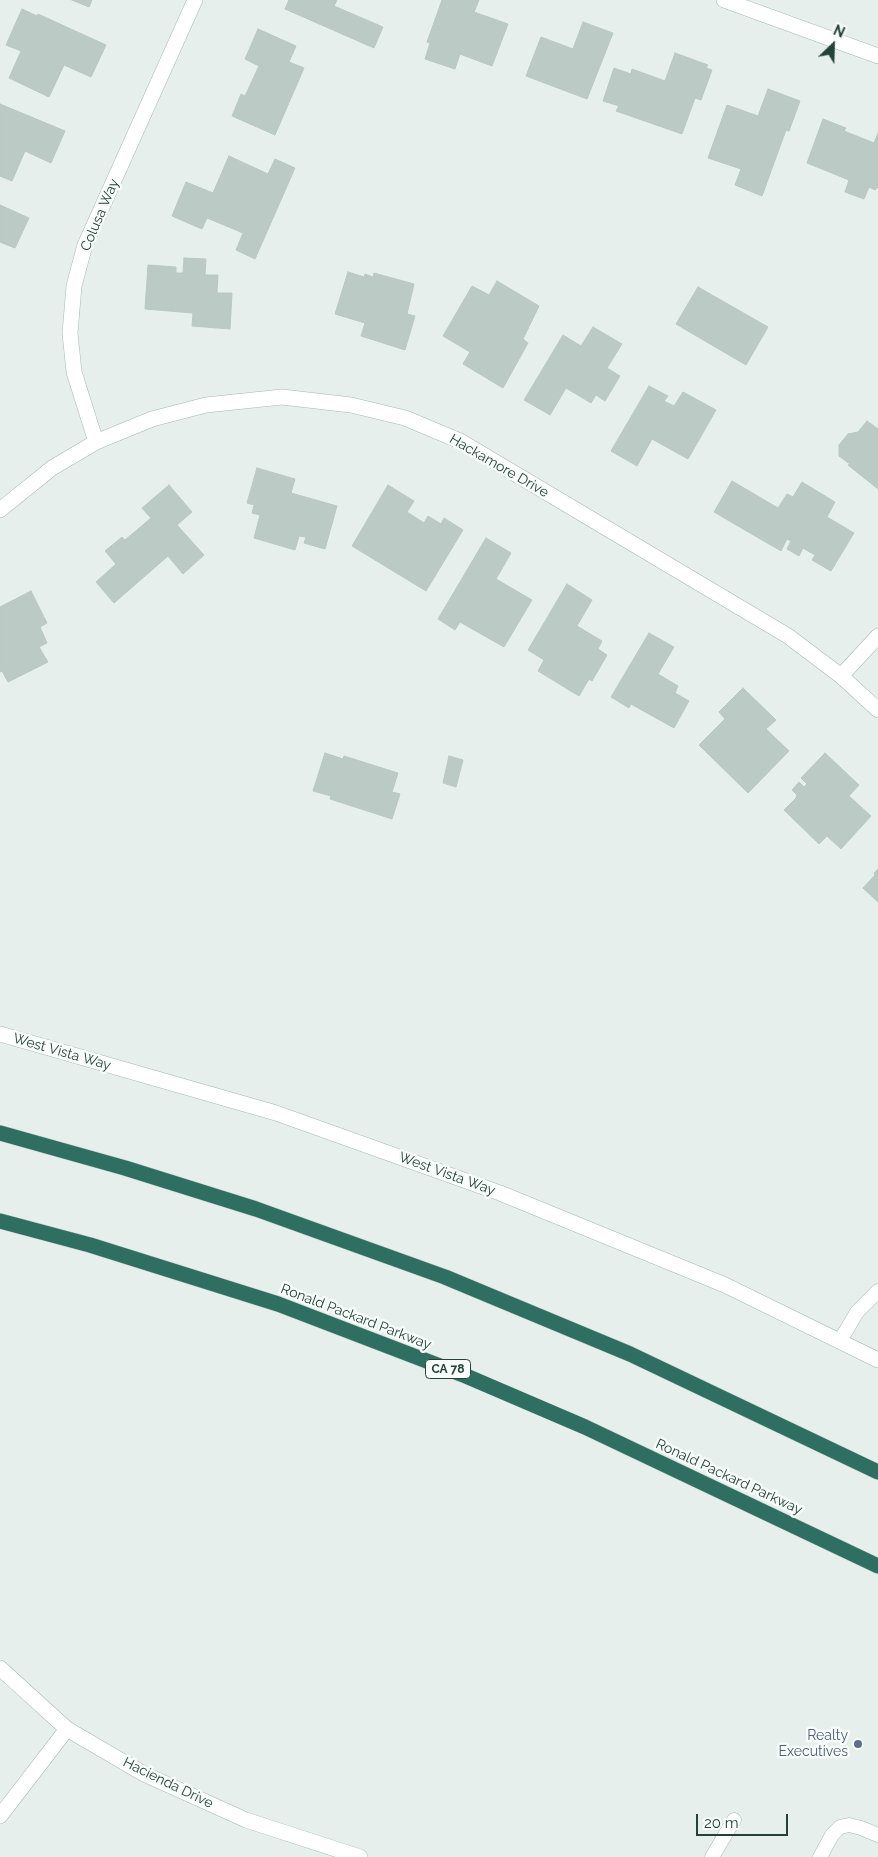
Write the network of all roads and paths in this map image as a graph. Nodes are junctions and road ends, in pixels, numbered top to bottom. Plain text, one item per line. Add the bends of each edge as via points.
1 (195, 0) edge
2 (724, 0) edge
3 (878, 56) edge
4 (96, 442) junction
5 (0, 510) edge
6 (878, 636) edge
7 (841, 676) junction
8 (878, 710) edge
9 (0, 1034) edge
10 (0, 1133) edge
11 (0, 1221) edge
12 (878, 1291) edge
13 (840, 1341) junction
14 (878, 1360) edge
15 (878, 1472) edge
16 (878, 1566) edge
17 (0, 1668) edge
18 (67, 1729) junction
19 (0, 1816) edge
20 (734, 1820) dead end
21 (878, 1834) edge
22 (360, 1857) edge
23 (712, 1857) edge
24 (820, 1857) edge

1 - 4 street, Colusa Way via 86,245 74,286 70,333 74,372
2 - 3 street
4 - 5 street, Hackamore Drive via 52,468
4 - 7 street, Hackamore Drive via 152,420 206,405 282,398 351,405 405,418 460,441 788,636
6 - 7 street
7 - 8 street, Hackamore Drive
9 - 13 street, West Vista Way via 276,1113 500,1193 725,1285
10 - 15 highway via 256,1209 445,1277 630,1354
11 - 16 highway, Ronald Packard Parkway / CA 78 via 90,1245 278,1304 466,1376 585,1427
12 - 13 lane via 857,1312
13 - 14 street, West Vista Way
17 - 18 street, Hacienda Drive
18 - 19 street
18 - 22 street, Hacienda Drive via 144,1774 246,1820
20 - 23 lane
21 - 24 lane via 855,1826 840,1827

